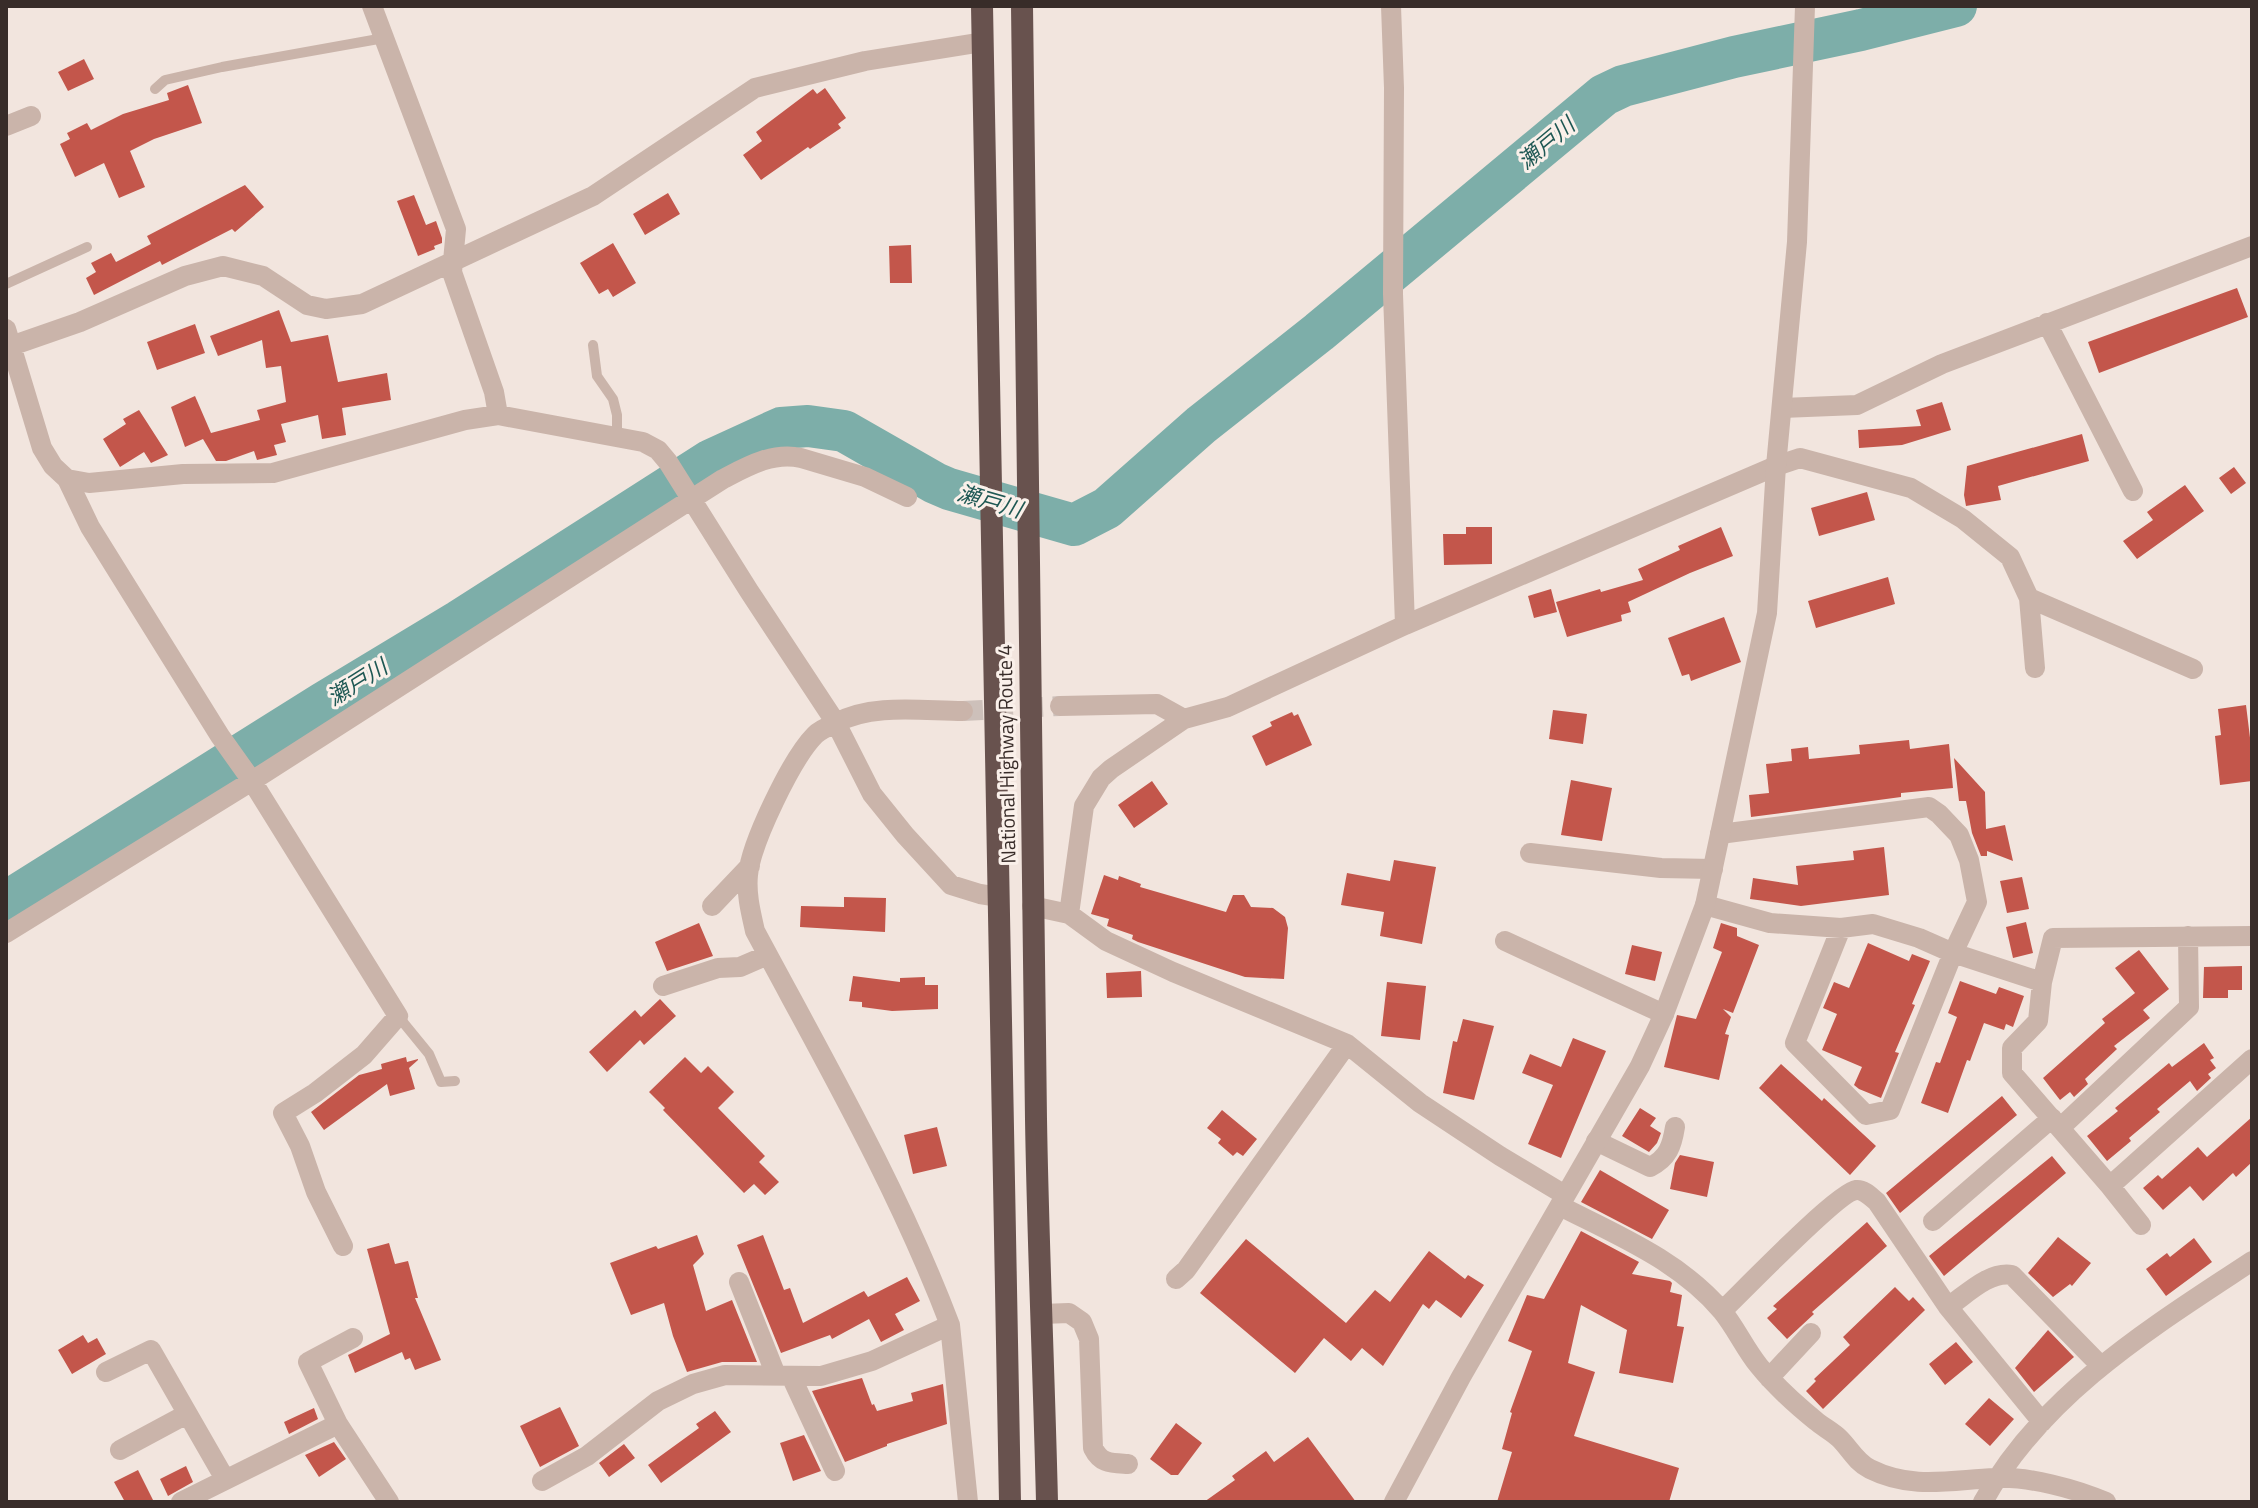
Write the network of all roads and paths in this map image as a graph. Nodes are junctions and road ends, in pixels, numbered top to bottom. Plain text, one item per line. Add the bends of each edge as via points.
1 (372, 6) edge
2 (982, 6) edge
3 (1022, 6) edge
4 (1391, 6) edge
5 (1805, 13) edge
6 (384, 38) junction
7 (983, 42) junction
8 (155, 89) dead end
9 (31, 116) dead end
10 (6, 126) edge
11 (2252, 246) edge
12 (87, 247) dead end
13 (453, 261) junction
14 (6, 284) edge
15 (2047, 323) junction
16 (9, 337) edge
17 (593, 345) dead end
18 (1782, 408) junction
19 (498, 415) junction
20 (617, 437) junction
21 (1776, 466) junction
22 (67, 479) junction
23 (2133, 491) dead end
24 (690, 496) junction
25 (907, 497) dead end
26 (2029, 598) junction
27 (1405, 625) junction
28 (2035, 668) dead end
29 (2193, 669) dead end
30 (1060, 706) tunnel mouth
31 (963, 711) tunnel mouth
32 (1184, 719) junction
33 (836, 723) junction
34 (248, 776) junction
35 (1720, 834) junction
36 (1530, 853) dead end
37 (750, 866) junction
38 (1713, 869) junction
39 (999, 897) junction
40 (1705, 905) junction
41 (712, 906) dead end
42 (1032, 906) junction
43 (1069, 914) junction
44 (1841, 928) junction
45 (6, 933) edge
46 (2188, 936) junction
47 (2252, 936) edge
48 (1505, 941) dead end
49 (1953, 953) junction
50 (768, 955) junction
51 (2042, 982) junction
52 (663, 986) dead end
53 (1664, 1014) junction
54 (398, 1016) junction
55 (1347, 1044) junction
56 (2252, 1059) edge
57 (455, 1081) dead end
58 (2056, 1123) junction
59 (1675, 1127) dead end
60 (1596, 1141) junction
61 (2110, 1186) junction
62 (1562, 1200) junction
63 (1933, 1221) dead end
64 (2141, 1225) dead end
65 (343, 1246) dead end
66 (2252, 1261) edge
67 (1176, 1279) dead end
68 (739, 1282) dead end
69 (1948, 1307) junction
70 (1722, 1311) junction
71 (1042, 1314) junction
72 (950, 1325) junction
73 (1811, 1333) dead end
74 (353, 1338) dead end
75 (2101, 1366) junction
76 (106, 1372) dead end
77 (783, 1375) junction
78 (1769, 1378) junction
79 (187, 1414) junction
80 (2042, 1422) junction
81 (338, 1424) junction
82 (120, 1450) dead end
83 (1128, 1464) dead end
84 (835, 1471) dead end
85 (1996, 1478) junction
86 (225, 1479) junction
87 (542, 1481) dead end
88 (181, 1502) edge
89 (389, 1502) edge
90 (968, 1502) edge
91 (1010, 1502) edge
92 (1047, 1502) edge
93 (1394, 1502) edge
94 (1983, 1502) edge
95 (2106, 1502) edge

1 - 6 street
2 - 7 highway, National Highway Route 4
3 - 42 highway, National Highway Route 4
4 - 27 street via 1393,294
5 - 18 street via 1797,242
6 - 8 lane via 222,67 165,80
6 - 13 street via 456,229
7 - 13 street via 865,61 755,88 593,196
7 - 39 highway, National Highway Route 4
9 - 10 street
11 - 15 street
12 - 14 lane
13 - 16 street via 362,304 326,309 307,305 263,276 223,266 185,276 80,322
13 - 19 street via 452,272
15 - 18 street via 1857,405
15 - 23 street
16 - 22 street via 42,448
17 - 20 lane via 597,376 613,399
18 - 21 street
19 - 20 street
19 - 22 street via 273,473 89,483
20 - 24 street via 658,450
21 - 26 street via 1800,458 1911,488 1963,519 2010,557
21 - 27 street
21 - 35 street via 1767,613
22 - 34 street via 90,527
24 - 25 street via 752,464 790,456 865,477
24 - 33 street
24 - 34 street
26 - 28 street
26 - 29 street
27 - 32 street via 1228,707
30 - 32 street via 1157,704
31 - 33 street via 866,711
32 - 43 street via 1111,769 1094,789 1084,806
33 - 37 street via 817,733 798,757 753,849
33 - 39 street via 872,794 951,885
34 - 45 street
34 - 54 street
35 - 38 street
35 - 49 street via 1929,807 1959,835 1977,902
36 - 38 street
37 - 41 street
37 - 50 street via 749,906
38 - 40 street
39 - 91 highway, National Highway Route 4
40 - 44 street via 1770,923
40 - 53 street
42 - 43 street
42 - 71 highway, National Highway Route 4
43 - 55 street via 1106,941 1159,966
44 - 49 street via 1873,924
44 - 49 street via 1795,1043 1866,1115 1890,1110
46 - 47 street
46 - 51 street via 2053,938
46 - 58 street via 2189,1007
48 - 53 street
49 - 51 street
50 - 52 street
50 - 72 street via 881,1169
51 - 58 street via 2038,1021 2012,1048 2012,1073
53 - 60 street
54 - 57 lane via 429,1054 441,1082
54 - 65 street via 364,1055 283,1113
55 - 62 street via 1420,1103
55 - 67 street
56 - 61 street
58 - 61 street
58 - 63 street
59 - 60 street via 1667,1154 1650,1167
60 - 62 street
61 - 64 street
62 - 70 street via 1658,1257
62 - 93 street
66 - 75 street
68 - 77 street
69 - 70 street via 1877,1202 1856,1190 1843,1196
69 - 75 street via 1994,1276 2012,1275
69 - 80 street
70 - 78 street
71 - 83 street via 1069,1313 1086,1327 1093,1448 1104,1462
71 - 92 highway, National Highway Route 4
72 - 77 street via 872,1361 821,1376
72 - 90 street
73 - 78 street
74 - 81 street via 308,1362
75 - 80 street
76 - 79 street via 151,1350
77 - 84 street
77 - 87 street via 725,1375 693,1384 658,1401 587,1456
78 - 85 street via 1872,1470 1932,1483
79 - 82 street
79 - 86 street
80 - 85 street
81 - 86 street
81 - 89 street
85 - 94 street
85 - 95 street via 2080,1491
86 - 88 street

